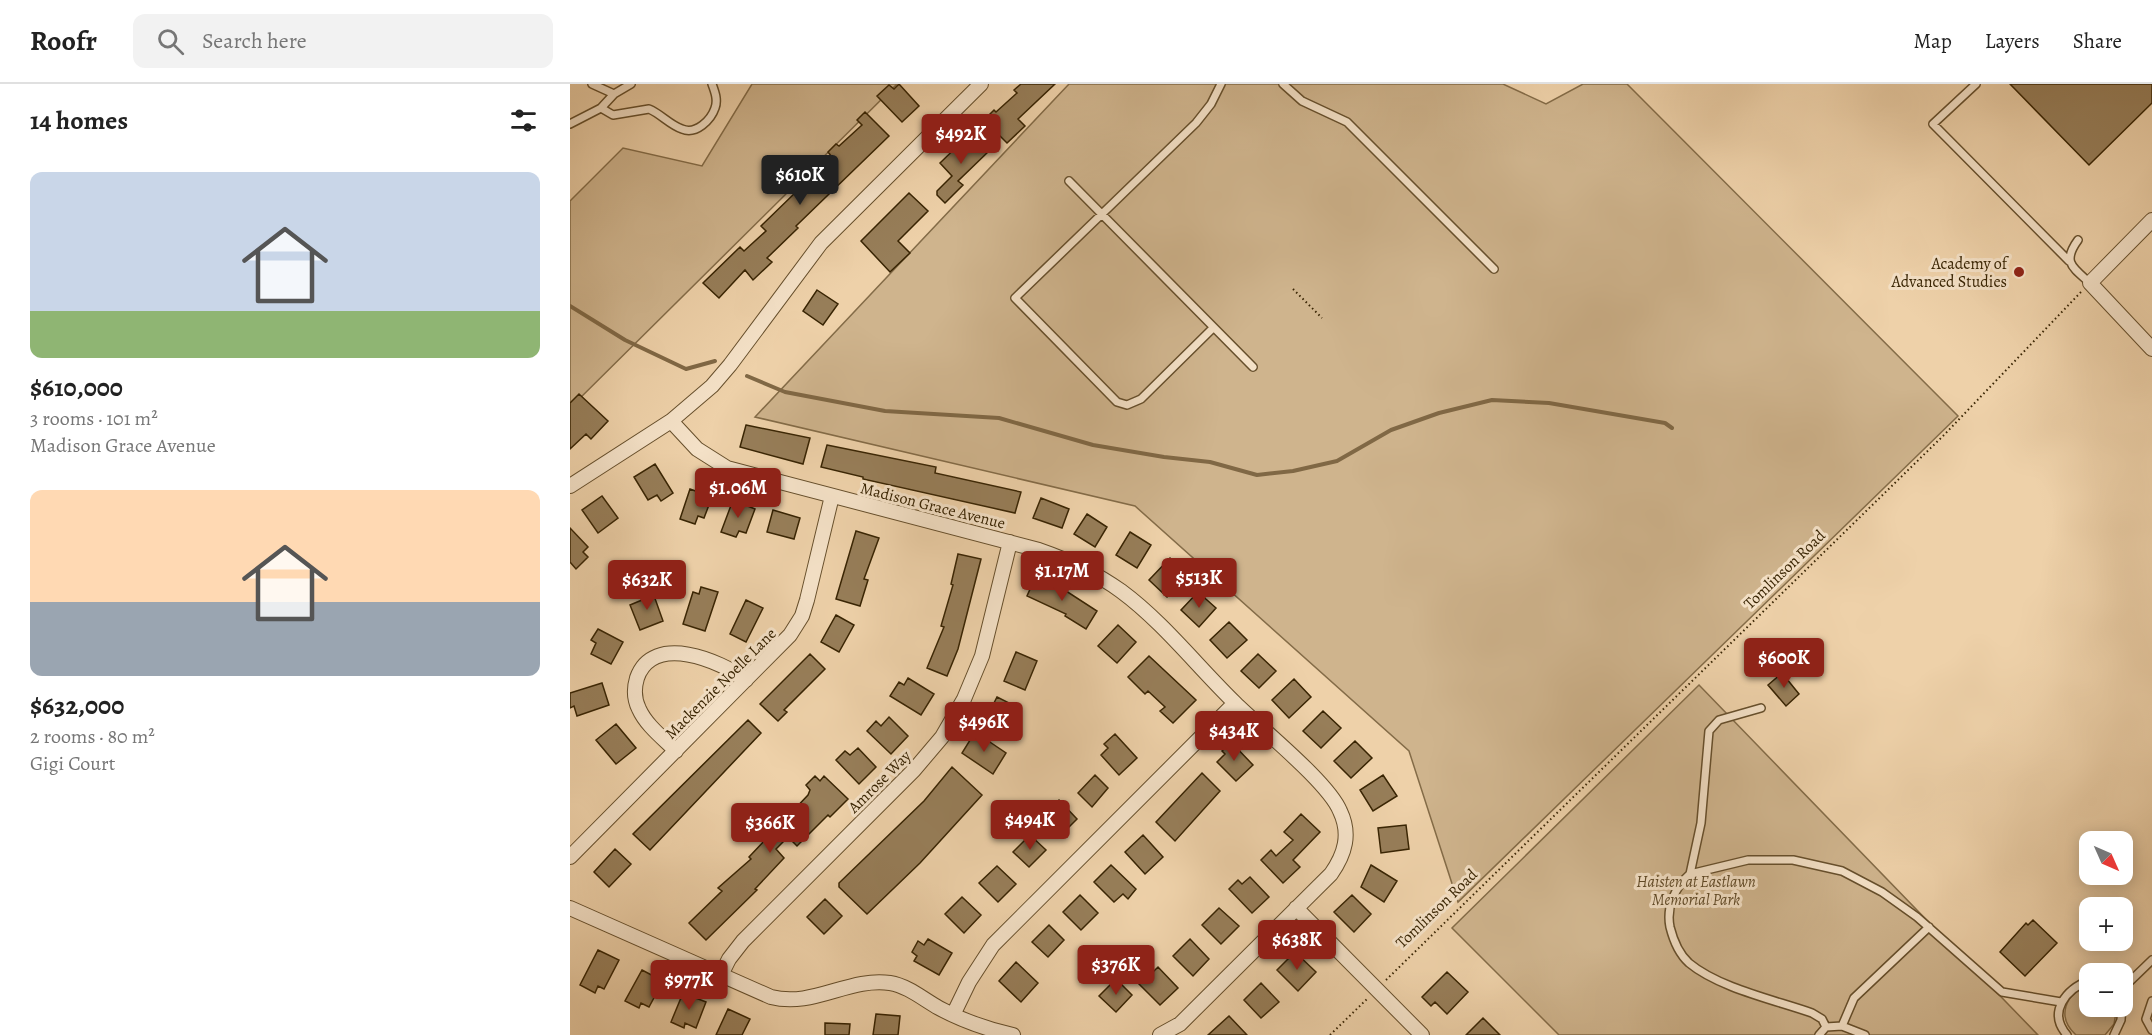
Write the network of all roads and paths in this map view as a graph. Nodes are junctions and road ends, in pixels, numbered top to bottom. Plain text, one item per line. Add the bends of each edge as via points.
1 (592, 84) edge
2 (631, 84) edge
3 (712, 84) edge
4 (981, 84) edge
5 (1221, 84) edge
6 (1283, 84) edge
7 (1976, 84) edge
8 (614, 94) junction
9 (601, 108) junction
10 (570, 124) edge
11 (1069, 181) dead end
12 (1102, 214) junction
13 (2152, 220) edge
14 (2078, 240) dead end
15 (2069, 261) junction
16 (1494, 269) dead end
17 (2090, 283) junction
18 (1293, 289) dead end
19 (1322, 318) dead end
20 (1213, 328) junction
21 (2152, 349) edge
22 (1253, 367) dead end
23 (671, 421) junction
24 (570, 486) edge
25 (832, 496) junction
26 (1010, 542) junction
27 (746, 680) junction
28 (1235, 703) junction
29 (1761, 708) dead end
30 (676, 750) junction
31 (570, 857) edge
32 (1690, 874) junction
33 (570, 908) edge
34 (1296, 908) junction
35 (1929, 927) junction
36 (2152, 960) edge
37 (722, 973) junction
38 (2133, 978) edge
39 (2079, 986) edge
40 (1377, 989) junction
41 (2152, 1001) edge
42 (2061, 1002) junction
43 (953, 1015) junction
44 (2121, 1017) edge
45 (1842, 1026) junction
46 (1826, 1027) junction
47 (2152, 1030) edge
48 (1013, 1035) edge
49 (1160, 1035) edge
50 (1330, 1035) edge
51 (1422, 1035) edge
52 (1819, 1035) edge
53 (1865, 1035) edge
54 (2067, 1035) edge
55 (2114, 1035) edge

1 - 8 lane
2 - 8 lane
3 - 9 lane via 716,108 694,130 681,129 649,109 613,116
4 - 23 street via 821,243 730,365
5 - 12 lane via 1205,113
6 - 16 lane via 1302,101 1347,122
7 - 15 lane via 1934,124
8 - 9 lane
9 - 10 lane
11 - 12 lane
12 - 20 lane
12 - 20 lane via 1015,298 1117,402 1127,405 1141,399
13 - 17 street
14 - 15 lane via 2069,252
15 - 17 lane
17 - 21 street
17 - 40 path, Tomlinson Road via 1944,435
18 - 19 path
20 - 22 lane
23 - 24 street
23 - 25 street, Madison Grace Avenue via 697,449 727,468
25 - 26 street, Madison Grace Avenue
25 - 27 street, Mackenzie Noelle Lane via 802,616 790,635
26 - 28 street, Madison Grace Avenue via 1069,561 1118,589 1153,618
26 - 37 street, Amrose Way via 982,656 942,737 914,770 743,941
27 - 30 street, Mackenzie Noelle Lane
27 - 30 street via 722,664 684,654 660,656 646,665 635,688 637,707
28 - 34 street, Madison Grace Avenue via 1325,789 1343,818 1347,839 1339,863
28 - 43 street via 993,945
29 - 32 lane via 1719,720 1709,732 1701,824
30 - 31 street, Mackenzie Noelle Lane
32 - 35 lane via 1748,860 1793,860 1842,872 1882,892
32 - 46 lane via 1681,882 1668,918 1673,940 1688,962 1721,981 1812,1013
33 - 37 street
34 - 40 street
34 - 49 street, Madison Grace Avenue via 1180,1024
35 - 42 lane via 2002,992
35 - 45 lane via 1854,998
36 - 38 lane
37 - 43 street via 771,997 793,1001 865,984 896,984
39 - 42 lane
40 - 50 path, Tomlinson Road
40 - 51 street
41 - 47 lane via 2146,1019
42 - 54 lane via 2061,1029
43 - 48 street via 967,1023
44 - 55 lane
45 - 46 lane
45 - 53 lane
46 - 52 lane

